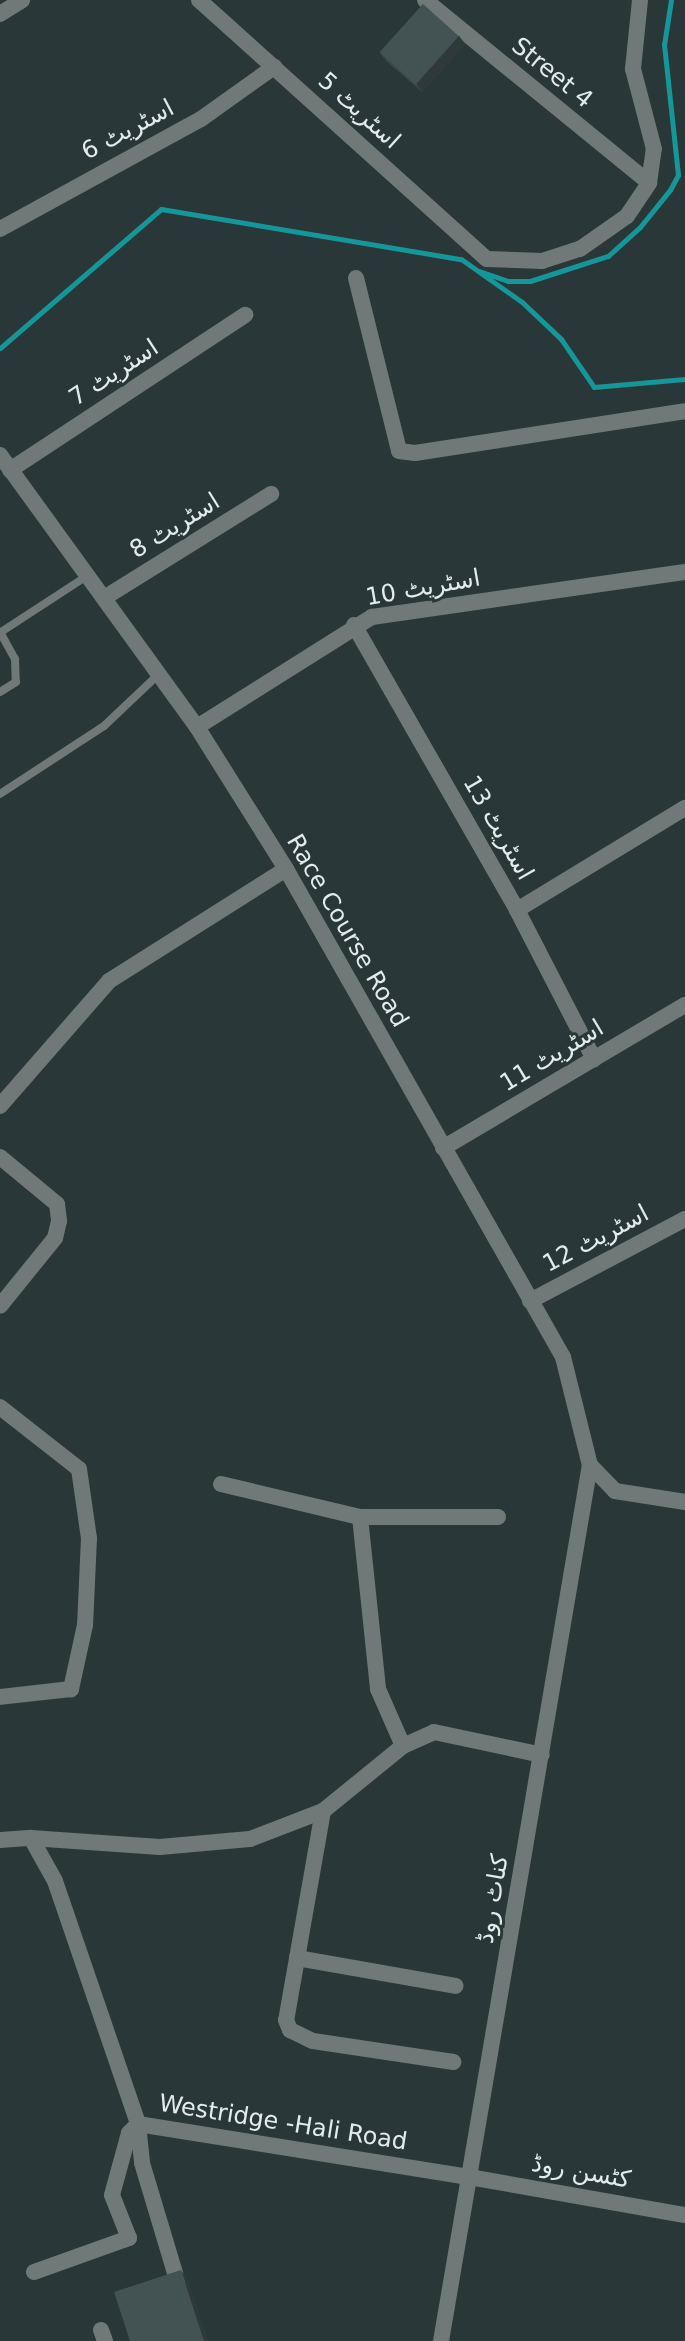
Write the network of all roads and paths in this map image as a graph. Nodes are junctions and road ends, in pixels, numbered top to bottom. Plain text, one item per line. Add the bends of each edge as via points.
1 (22, 0) edge
2 (199, 0) edge
3 (425, 0) edge
4 (640, 0) edge
5 (0, 14) edge
6 (274, 67) junction
7 (649, 183) junction
8 (0, 229) edge
9 (356, 278) dead end
10 (245, 315) dead end
11 (685, 411) edge
12 (0, 455) edge
13 (10, 470) junction
14 (271, 494) dead end
15 (685, 572) edge
16 (88, 575) junction
17 (104, 598) junction
18 (354, 625) junction
19 (1, 632) edge
20 (158, 675) junction
21 (0, 692) edge
22 (197, 727) junction
23 (0, 794) edge
24 (685, 808) edge
25 (286, 869) junction
26 (517, 910) junction
27 (685, 1005) edge
28 (594, 1059) junction
29 (0, 1106) edge
30 (443, 1148) junction
31 (0, 1157) edge
32 (685, 1219) edge
33 (530, 1301) junction
34 (0, 1306) edge
35 (0, 1407) edge
36 (590, 1465) junction
37 (221, 1484) dead end
38 (685, 1502) edge
39 (360, 1517) junction
40 (498, 1517) dead end
41 (0, 1697) edge
42 (403, 1746) junction
43 (542, 1755) junction
44 (323, 1811) junction
45 (31, 1838) junction
46 (0, 1840) edge
47 (297, 1958) junction
48 (456, 1986) dead end
49 (453, 2062) dead end
50 (138, 2124) junction
51 (469, 2177) junction
52 (685, 2215) edge
53 (34, 2272) dead end
54 (177, 2280) edge
55 (441, 2341) edge

1 - 5 street
2 - 6 street, اسٹریٹ 5
3 - 7 street, Street 4
4 - 7 street via 633,69 654,149
6 - 7 street, اسٹریٹ 5 via 487,259 542,261 580,249 627,216
6 - 8 street, اسٹریٹ 6 via 201,119
9 - 11 street via 399,451 415,453
10 - 13 street, اسٹریٹ 7
12 - 13 street, Race Course Road
13 - 16 street, Race Course Road
14 - 17 street, اسٹریٹ 8
15 - 18 street, اسٹریٹ 10 via 372,617
16 - 17 street, Race Course Road
16 - 19 lane
17 - 20 street, Race Course Road
18 - 22 street, اسٹریٹ 10
18 - 26 street, اسٹریٹ 13
19 - 21 lane via 15,659 16,682
20 - 22 street, Race Course Road
20 - 23 lane via 104,726
22 - 25 street, Race Course Road
24 - 26 street
25 - 29 street via 109,981
25 - 30 street, Race Course Road
26 - 28 street, اسٹریٹ 13
27 - 28 street, اسٹریٹ 11
28 - 30 street, اسٹریٹ 11
30 - 33 street, Race Course Road
31 - 34 street via 57,1204 59,1221 55,1238
32 - 33 street, اسٹریٹ 12
33 - 36 street, Race Course Road via 563,1357
35 - 41 street via 79,1469 89,1538 85,1625 71,1689
36 - 38 street via 615,1491
36 - 43 street, کناٹ روڈ
37 - 39 street
39 - 40 street
39 - 42 street via 378,1689
42 - 43 street via 434,1732
42 - 44 street
43 - 51 street, کناٹ روڈ
44 - 45 street via 250,1839 206,1845
44 - 47 street
45 - 46 street
45 - 50 street, Westridge -Hali Road via 55,1881
47 - 48 street
47 - 49 street via 286,2020 297,2036
50 - 51 street, Westridge -Hali Road
50 - 53 street via 129,2133 112,2195 129,2238
50 - 54 street via 142,2163
51 - 52 street, کٹسن روڈ
51 - 55 street, کناٹ روڈ

